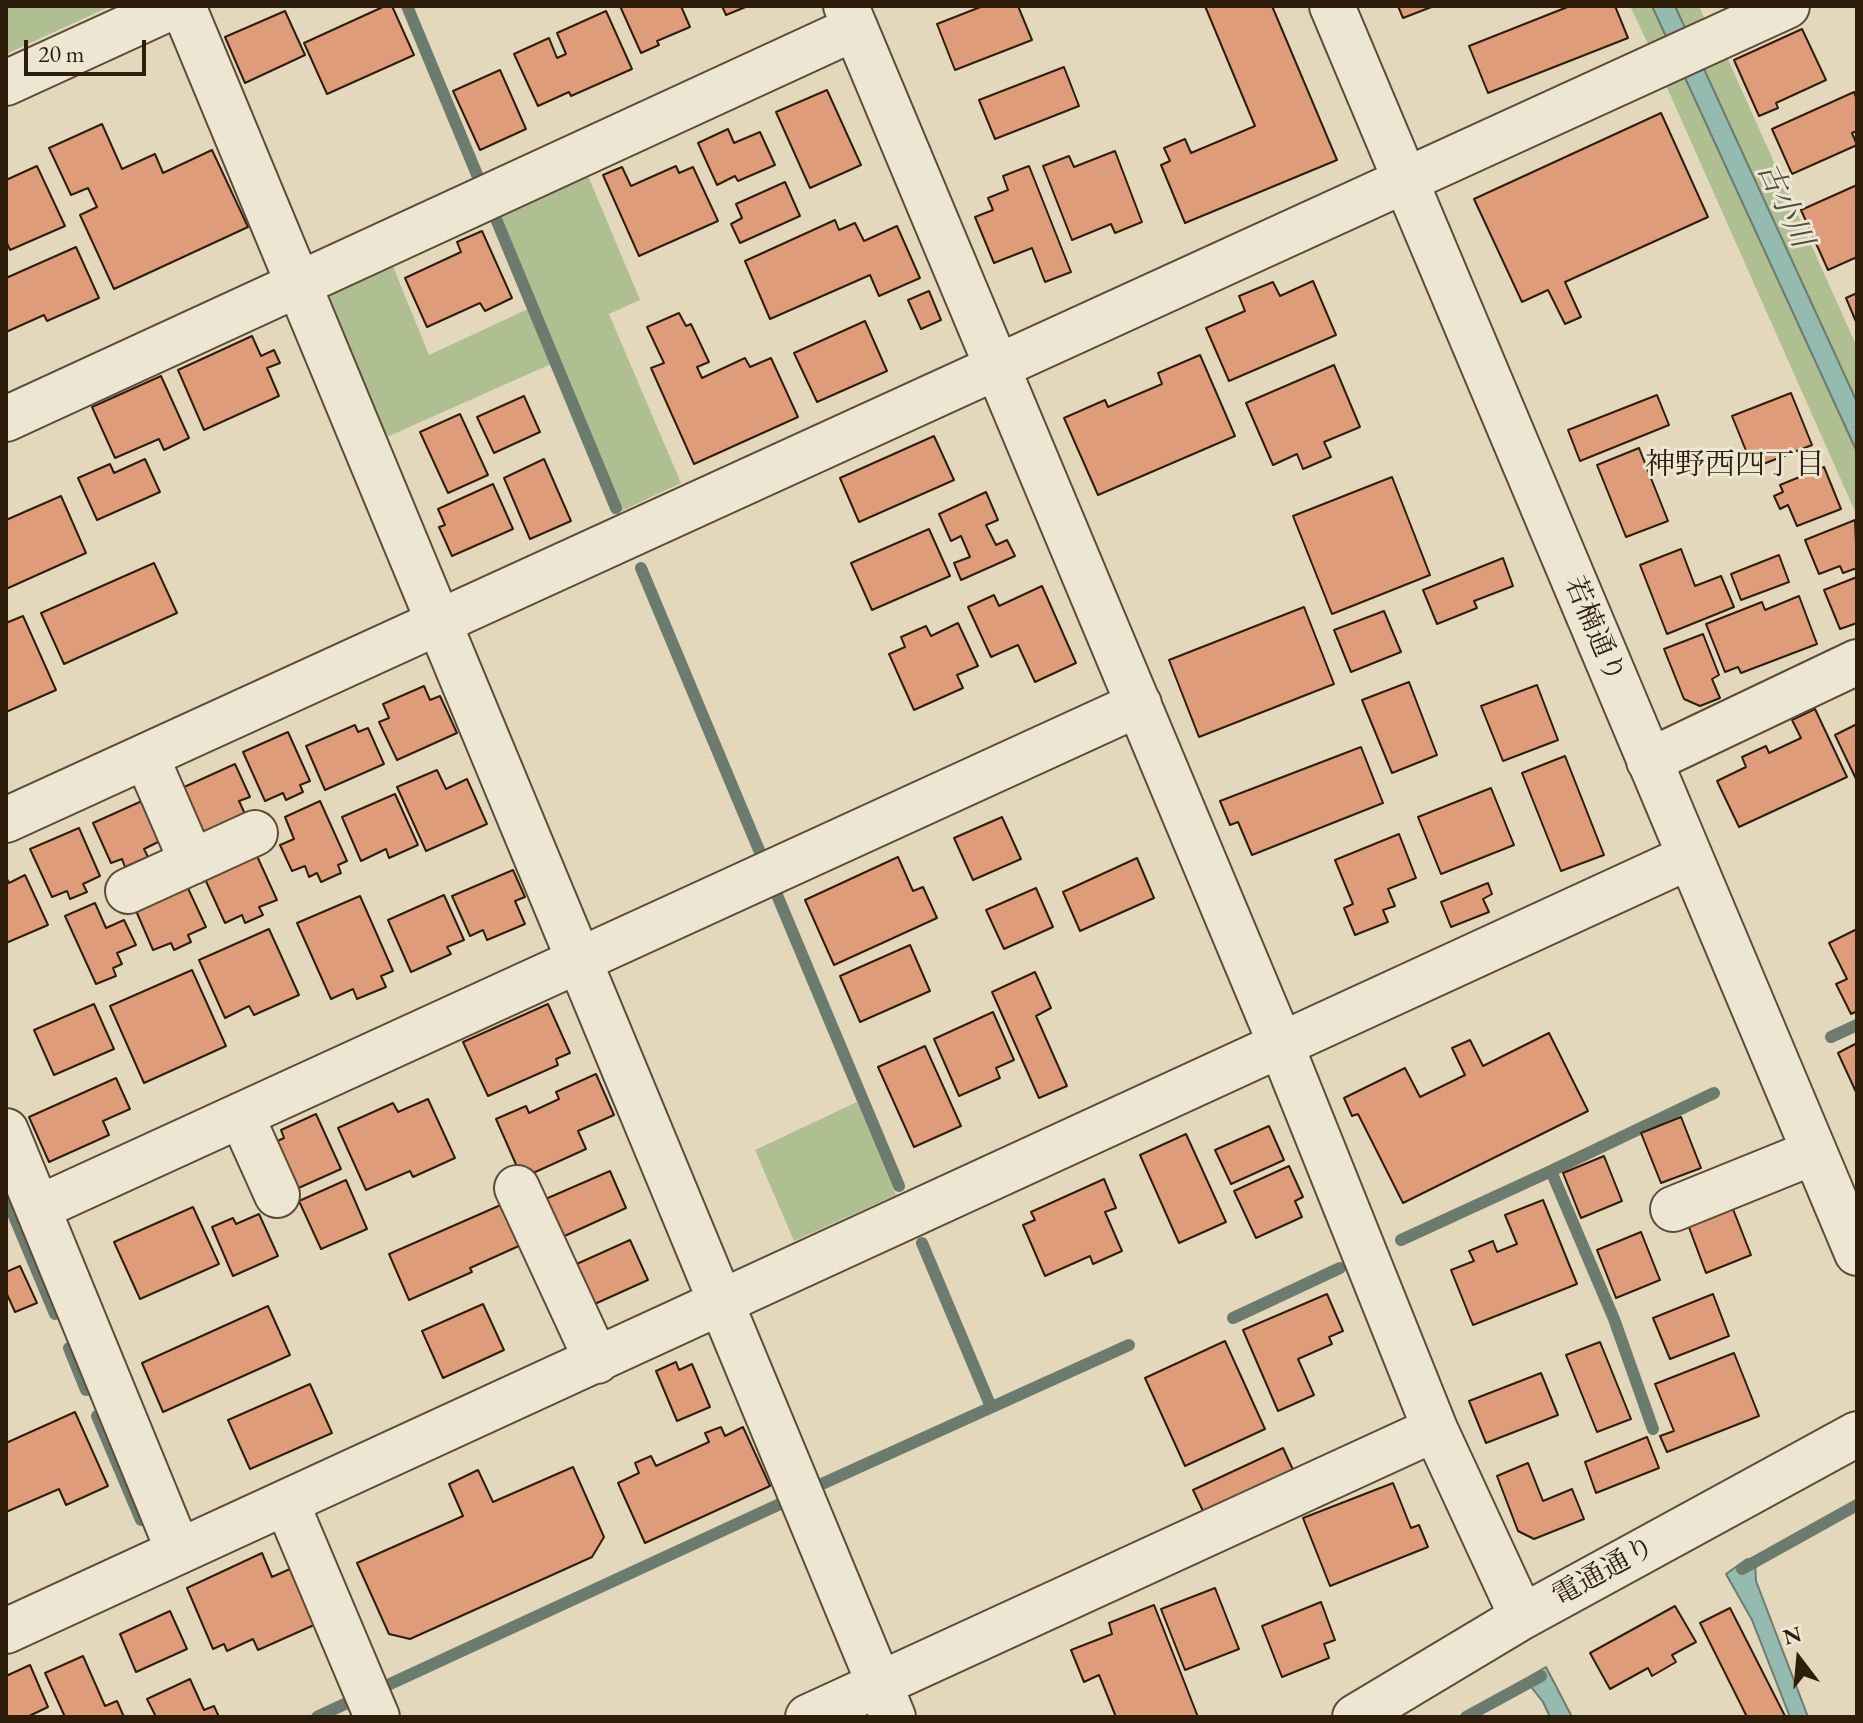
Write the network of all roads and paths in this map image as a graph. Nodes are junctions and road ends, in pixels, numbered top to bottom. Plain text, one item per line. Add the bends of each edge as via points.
1 (174, 6) edge
2 (183, 6) edge
3 (1332, 6) edge
4 (1787, 6) edge
5 (850, 17) edge
6 (6, 83) edge
7 (1405, 182) junction
8 (298, 283) junction
9 (998, 366) junction
10 (6, 419) edge
11 (440, 622) junction
12 (1857, 662) edge
13 (1139, 704) junction
14 (146, 756) junction
15 (1649, 761) junction
16 (6, 820) edge
17 (255, 833) dead end
18 (1689, 857) junction
19 (192, 862) junction
20 (128, 891) dead end
21 (580, 961) junction
22 (1281, 1045) junction
23 (241, 1115) junction
24 (6, 1131) edge
25 (1814, 1152) junction
26 (517, 1188) dead end
27 (277, 1195) dead end
28 (38, 1208) junction
29 (1673, 1209) dead end
30 (1857, 1253) edge
31 (722, 1303) junction
32 (597, 1361) junction
33 (1435, 1429) junction
34 (1857, 1434) edge
35 (287, 1504) junction
36 (178, 1550) junction
37 (1522, 1617) junction
38 (6, 1631) edge
39 (886, 1701) edge
40 (377, 1717) edge
41 (808, 1717) edge
42 (1355, 1717) edge

1 - 6 street
2 - 8 street
3 - 7 street, 若楠通り
4 - 7 street
5 - 8 street
5 - 9 street
7 - 9 street
7 - 15 street, 若楠通り
8 - 10 street
8 - 11 street
9 - 11 street
9 - 13 street
11 - 14 street
11 - 21 street
12 - 15 street
13 - 21 street
13 - 22 street
14 - 16 street
14 - 19 street
15 - 18 street, 若楠通り
17 - 19 street
18 - 22 street
18 - 25 street, 若楠通り
19 - 20 street
21 - 23 street
21 - 31 street
22 - 31 street
22 - 33 street
23 - 27 street
23 - 28 street
24 - 28 street
25 - 29 street
25 - 30 street, 若楠通り
26 - 32 street
28 - 36 street
31 - 32 street
31 - 39 street
32 - 35 street
33 - 37 street
33 - 39 street
34 - 37 street, 電通通り
35 - 36 street
35 - 40 street
36 - 38 street
37 - 42 street, 電通通り
39 - 41 street

